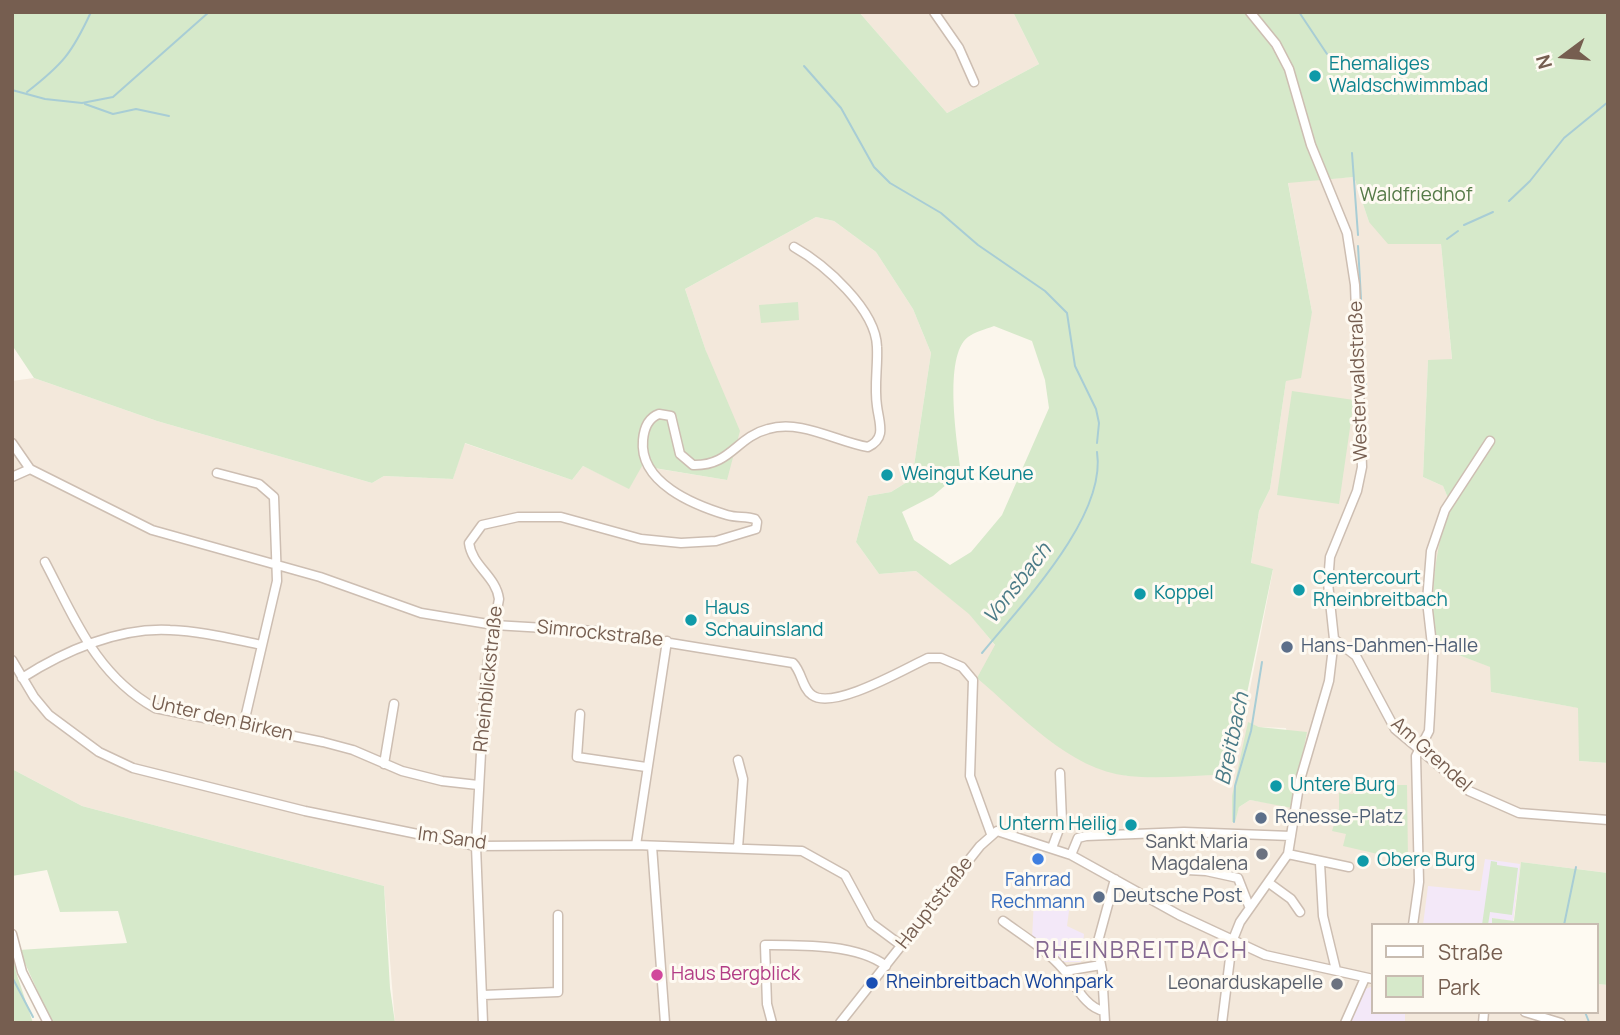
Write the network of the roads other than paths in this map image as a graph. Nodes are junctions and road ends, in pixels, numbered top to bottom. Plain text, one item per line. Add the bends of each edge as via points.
1 (934, 12) edge
2 (1250, 12) edge
3 (974, 82) dead end
4 (794, 247) dead end
5 (1490, 441) dead end
6 (12, 443) edge
7 (30, 469) junction
8 (217, 473) dead end
9 (12, 477) edge
10 (45, 562) dead end
11 (278, 566) junction
12 (494, 625) junction
13 (1334, 639) junction
14 (667, 641) junction
15 (90, 645) junction
16 (262, 645) junction
17 (12, 660) edge
18 (22, 678) junction
19 (394, 704) dead end
20 (580, 715) dead end
21 (243, 727) junction
22 (1419, 746) junction
23 (738, 760) dead end
24 (384, 764) junction
25 (646, 767) junction
26 (1060, 773) dead end
27 (478, 785) junction
28 (1608, 820) edge
29 (991, 834) junction
30 (1291, 836) junction
31 (636, 845) junction
32 (476, 846) junction
33 (652, 846) junction
34 (738, 848) junction
35 (1052, 848) junction
36 (1288, 854) junction
37 (1071, 855) junction
38 (1320, 863) junction
39 (1349, 867) dead end
40 (1187, 870) dead end
41 (1115, 879) junction
42 (1269, 883) junction
43 (1249, 906) junction
44 (1300, 912) dead end
45 (558, 915) dead end
46 (1003, 921) dead end
47 (1413, 923) edge
48 (12, 934) edge
49 (1232, 942) junction
50 (902, 946) junction
51 (1101, 965) junction
52 (886, 966) junction
53 (1334, 970) junction
54 (1065, 971) junction
55 (1369, 979) edge
56 (483, 995) junction
57 (1104, 1011) junction
58 (1532, 1014) edge
59 (48, 1023) edge
60 (483, 1023) edge
61 (665, 1023) edge
62 (772, 1023) edge
63 (840, 1023) edge
64 (1105, 1023) edge
65 (1222, 1023) edge
66 (1345, 1023) edge
67 (1561, 1023) edge

1 - 3 street via 959,48
2 - 13 street, Westerwaldstraße via 1289,69 1311,145 1347,233 1353,265 1362,467 1330,557
4 - 12 street, Rheinblickstraße via 820,263 846,289 874,331 878,441 868,447 782,426 755,434 719,462 693,465 680,454 671,416 654,416 643,440 645,462 653,475 679,494 715,510 755,519 755,529 716,541 681,543 641,539 561,517 519,517 482,525 469,542 471,553 498,589
5 - 22 street via 1445,510 1431,551 1429,731
6 - 7 street, Simrockstraße
7 - 9 street
7 - 11 street, Simrockstraße via 152,530
8 - 11 street via 259,484 274,497
10 - 15 street, Unter den Birken
11 - 12 street, Simrockstraße via 421,613
11 - 16 street
12 - 14 street, Simrockstraße
12 - 27 street, Rheinblickstraße via 485,678
13 - 22 street, Am Grendel via 1356,656 1389,720
13 - 30 street, Westerwaldstraße via 1329,681 1300,780
14 - 25 street
14 - 29 street, Simrockstraße via 793,663 813,697 852,693 928,658 941,658 968,671 975,685 970,776
15 - 16 street via 129,633 169,629
15 - 18 street
15 - 21 street, Unter den Birken via 130,694 155,708
16 - 21 street
17 - 18 street, Im Sand
18 - 32 street, Im Sand via 49,715 70,733 133,768 305,811
19 - 24 street
20 - 25 street via 577,757
21 - 24 street, Unter den Birken via 333,744
22 - 28 street, Am Grendel via 1460,784 1504,808
22 - 47 street via 1419,882
23 - 34 street via 743,779
24 - 27 street, Unter den Birken via 442,781
25 - 31 street
26 - 35 street via 1062,821
27 - 32 street, Rheinblickstraße
29 - 35 street via 1004,832
29 - 50 street, Hauptstraße
30 - 36 street, Westerwaldstraße
30 - 37 street via 1225,832 1087,836 1078,838
31 - 32 street, Im Sand
31 - 33 street, Im Sand
32 - 56 street, Rheinblickstraße
33 - 34 street, Im Sand
33 - 61 street
34 - 50 street, Im Sand via 802,851 838,869 871,923
35 - 37 street
36 - 38 street
36 - 42 street, Westerwaldstraße
37 - 41 street
38 - 39 street
38 - 53 street via 1322,916
40 - 43 street via 1238,878
41 - 49 street
41 - 51 street via 1097,940
42 - 43 street, Westerwaldstraße
42 - 44 street
43 - 49 street, Westerwaldstraße
45 - 56 street via 558,992
46 - 54 street
48 - 59 street via 22,972
49 - 53 street via 1287,962
49 - 65 street, Westerwaldstraße
50 - 52 street, Hauptstraße
51 - 54 street
51 - 57 street
52 - 62 street via 869,956 825,948 765,946
52 - 63 street, Hauptstraße
53 - 55 street
54 - 57 street via 1084,997
55 - 66 street
56 - 60 street, Rheinblickstraße
57 - 64 street
58 - 67 street

